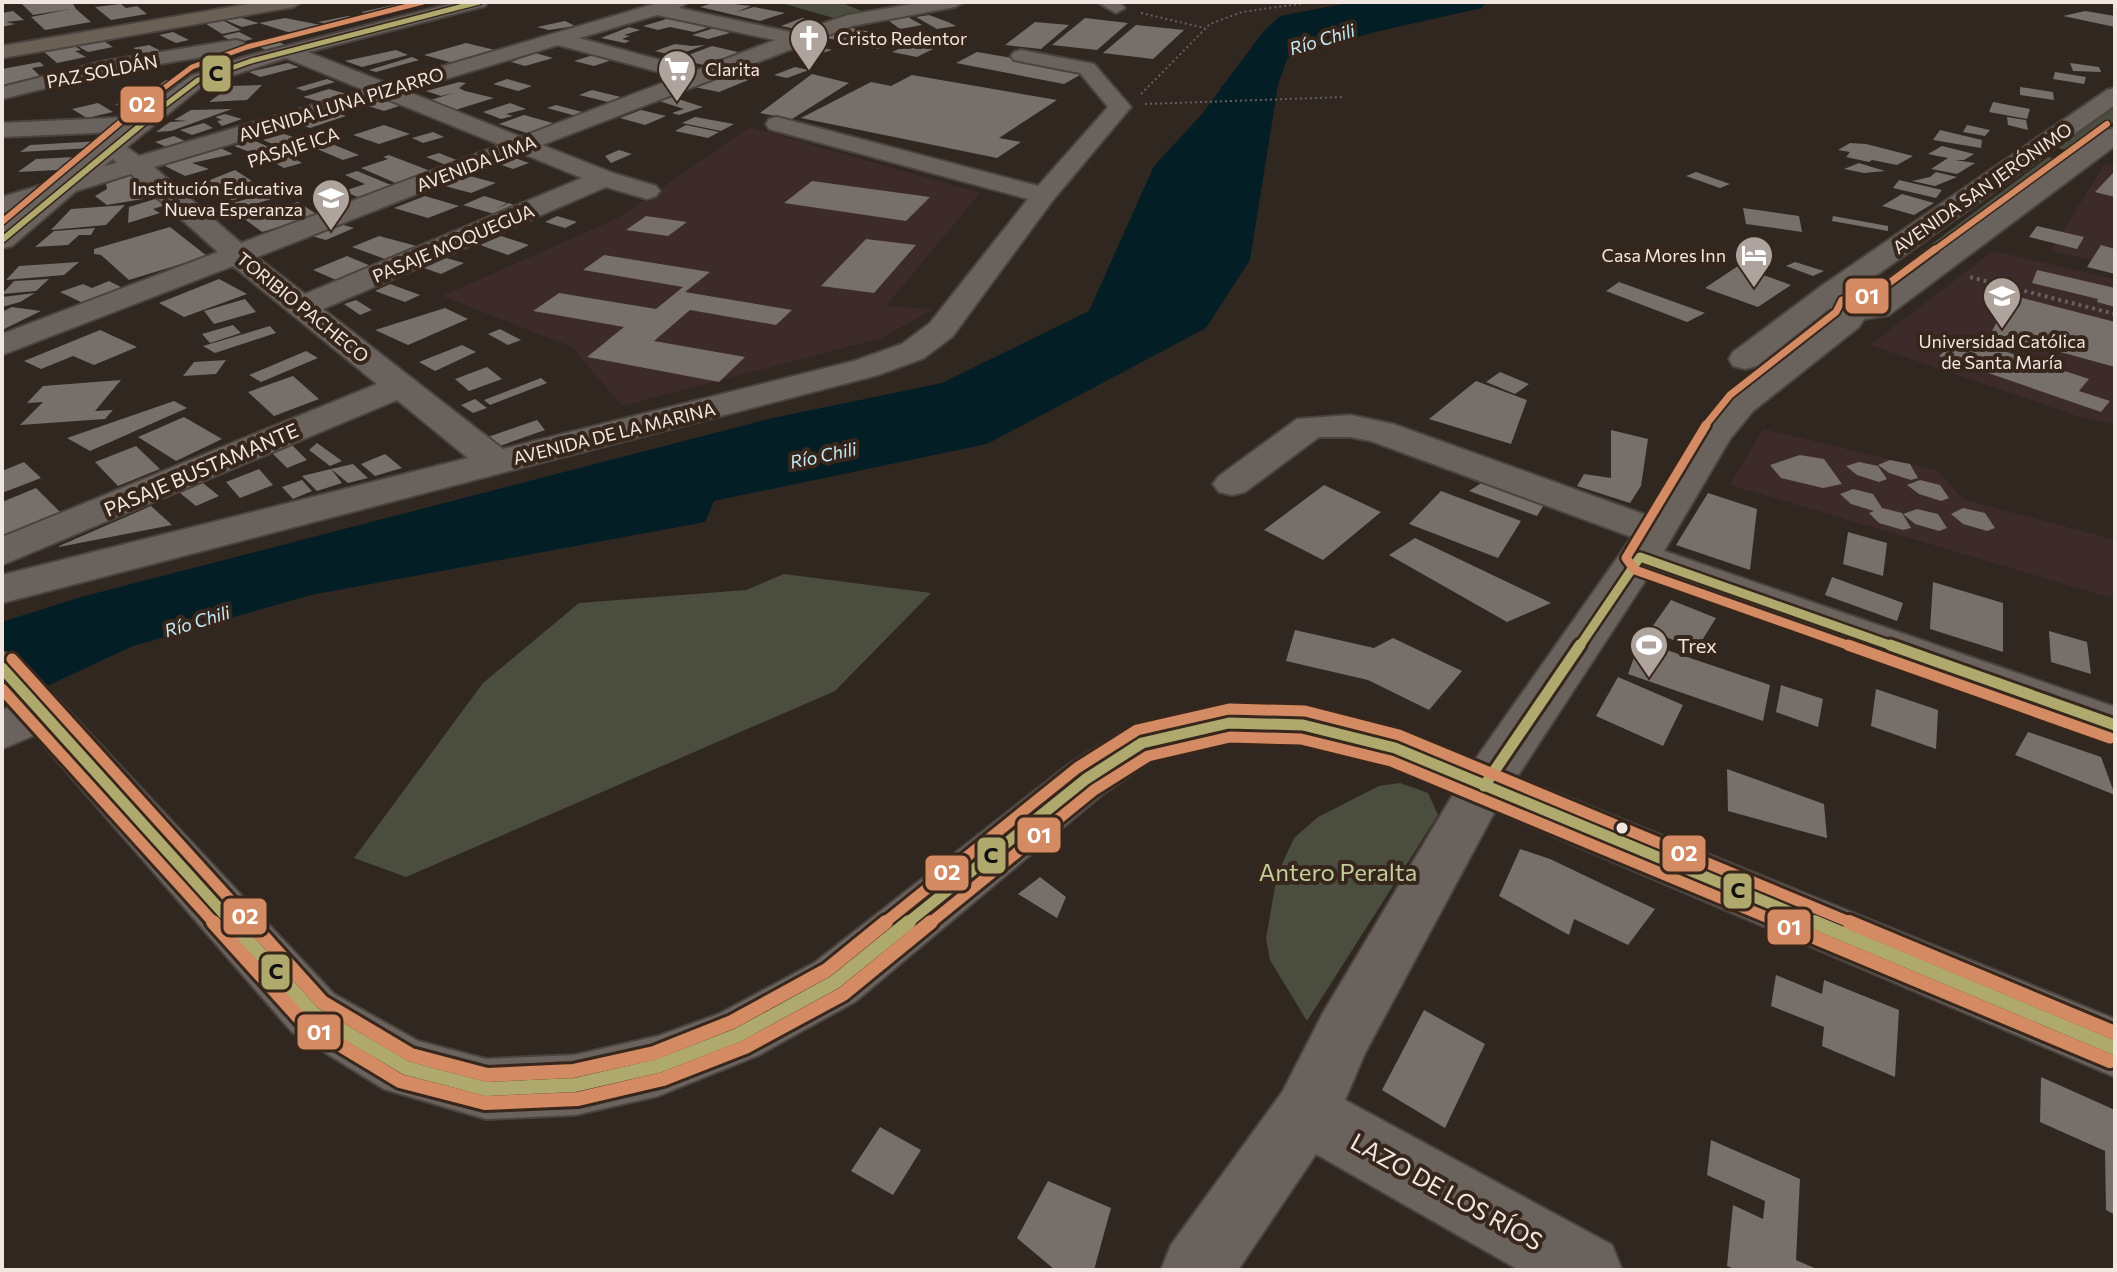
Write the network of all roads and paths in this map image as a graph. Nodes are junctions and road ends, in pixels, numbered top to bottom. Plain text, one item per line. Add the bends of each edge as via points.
1 (270, 2) edge
2 (293, 2) edge
3 (437, 2) edge
4 (479, 2) edge
5 (680, 2) edge
6 (852, 2) edge
7 (955, 2) edge
8 (1313, 2) edge
9 (657, 9) junction
10 (1140, 12) dead end
11 (879, 14) junction
12 (1206, 28) junction
13 (560, 39) junction
14 (796, 39) junction
15 (840, 46) dead end
16 (2, 50) edge
17 (289, 52) junction
18 (1021, 56) dead end
19 (700, 77) junction
20 (382, 91) junction
21 (2, 93) edge
22 (2115, 95) edge
23 (1345, 97) dead end
24 (1134, 105) junction
25 (422, 106) junction
26 (1087, 109) dead end
27 (391, 116) dead end
28 (140, 124) junction
29 (777, 124) dead end
30 (2, 130) edge
31 (524, 145) junction
32 (2104, 147) edge
33 (2040, 149) junction
34 (124, 157) junction
35 (1030, 163) dead end
36 (195, 178) dead end
37 (604, 178) junction
38 (1007, 185) junction
39 (66, 186) junction
40 (164, 188) junction
41 (647, 191) dead end
42 (1044, 195) junction
43 (2, 205) edge
44 (2, 240) edge
45 (236, 254) junction
46 (1934, 268) junction
47 (1841, 302) junction
48 (301, 307) junction
49 (2115, 314) edge
50 (2, 345) edge
51 (1745, 359) dead end
52 (401, 386) junction
53 (497, 463) junction
54 (1232, 484) dead end
55 (1647, 544) junction
56 (2, 552) edge
57 (2, 589) edge
58 (19, 703) edge
59 (2115, 725) edge
60 (1484, 786) junction
61 (2115, 1048) edge
62 (1306, 1113) junction
63 (1196, 1270) edge
64 (1587, 1270) edge

1 - 16 main road
2 - 16 main road
3 - 21 street, PAZ SOLDÁN via 76,73
4 - 17 street
5 - 9 street, AVENIDA LUNA PIZARRO
6 - 11 street
7 - 11 street, AVENIDA LIMA
8 - 12 path via 1242,12
9 - 13 street, AVENIDA LUNA PIZARRO
9 - 14 street
10 - 12 path
11 - 14 street, AVENIDA LIMA
12 - 24 path
13 - 19 street
13 - 20 street, AVENIDA LUNA PIZARRO
14 - 15 street
14 - 19 street, AVENIDA LIMA
17 - 20 street
17 - 28 street via 198,80
18 - 24 street via 1087,68
19 - 31 street, AVENIDA LIMA
20 - 25 street
20 - 34 street, AVENIDA LUNA PIZARRO
22 - 33 street, AVENIDA SAN JERÓNIMO
23 - 24 path
24 - 26 street
24 - 42 street, AVENIDA DE LA MARINA
25 - 27 street
25 - 31 street
28 - 30 street
28 - 34 street
29 - 38 street
31 - 37 street
31 - 45 street, AVENIDA LIMA
32 - 33 street
32 - 46 street, AVENIDA SAN JERÓNIMO
33 - 47 street, AVENIDA SAN JERÓNIMO
34 - 39 street, AVENIDA LUNA PIZARRO
34 - 40 street, TORIBIO PACHECO
35 - 38 street
36 - 40 street
37 - 41 street
37 - 48 street, PASAJE MOQUEGUA
38 - 42 street
39 - 43 street, AVENIDA LUNA PIZARRO
39 - 44 street
40 - 45 street, TORIBIO PACHECO
42 - 53 street, AVENIDA DE LA MARINA via 941,330 913,351 866,368
45 - 48 street, TORIBIO PACHECO
45 - 50 street, AVENIDA LIMA
46 - 47 street, AVENIDA SAN JERÓNIMO via 1878,309
46 - 49 path
47 - 51 street
47 - 55 street, AVENIDA SAN JERÓNIMO via 1848,320 1741,404 1715,435
48 - 52 street, TORIBIO PACHECO
52 - 53 street, TORIBIO PACHECO
52 - 56 street, PASAJE BUSTAMANTE
53 - 57 street, AVENIDA DE LA MARINA
54 - 55 street via 1310,427 1350,426 1380,432
55 - 59 street
55 - 60 street, AVENIDA SAN JERÓNIMO
58 - 60 street via 313,1013 406,1068 486,1089 575,1085 658,1066 738,1035 835,982 1086,779 1142,743 1229,723 1303,725 1395,748
60 - 61 street
60 - 62 street, AVENIDA SAN JERÓNIMO via 1344,1033
62 - 63 street, AVENIDA SAN JERÓNIMO
62 - 64 street, LAZO DE LOS RÍOS

